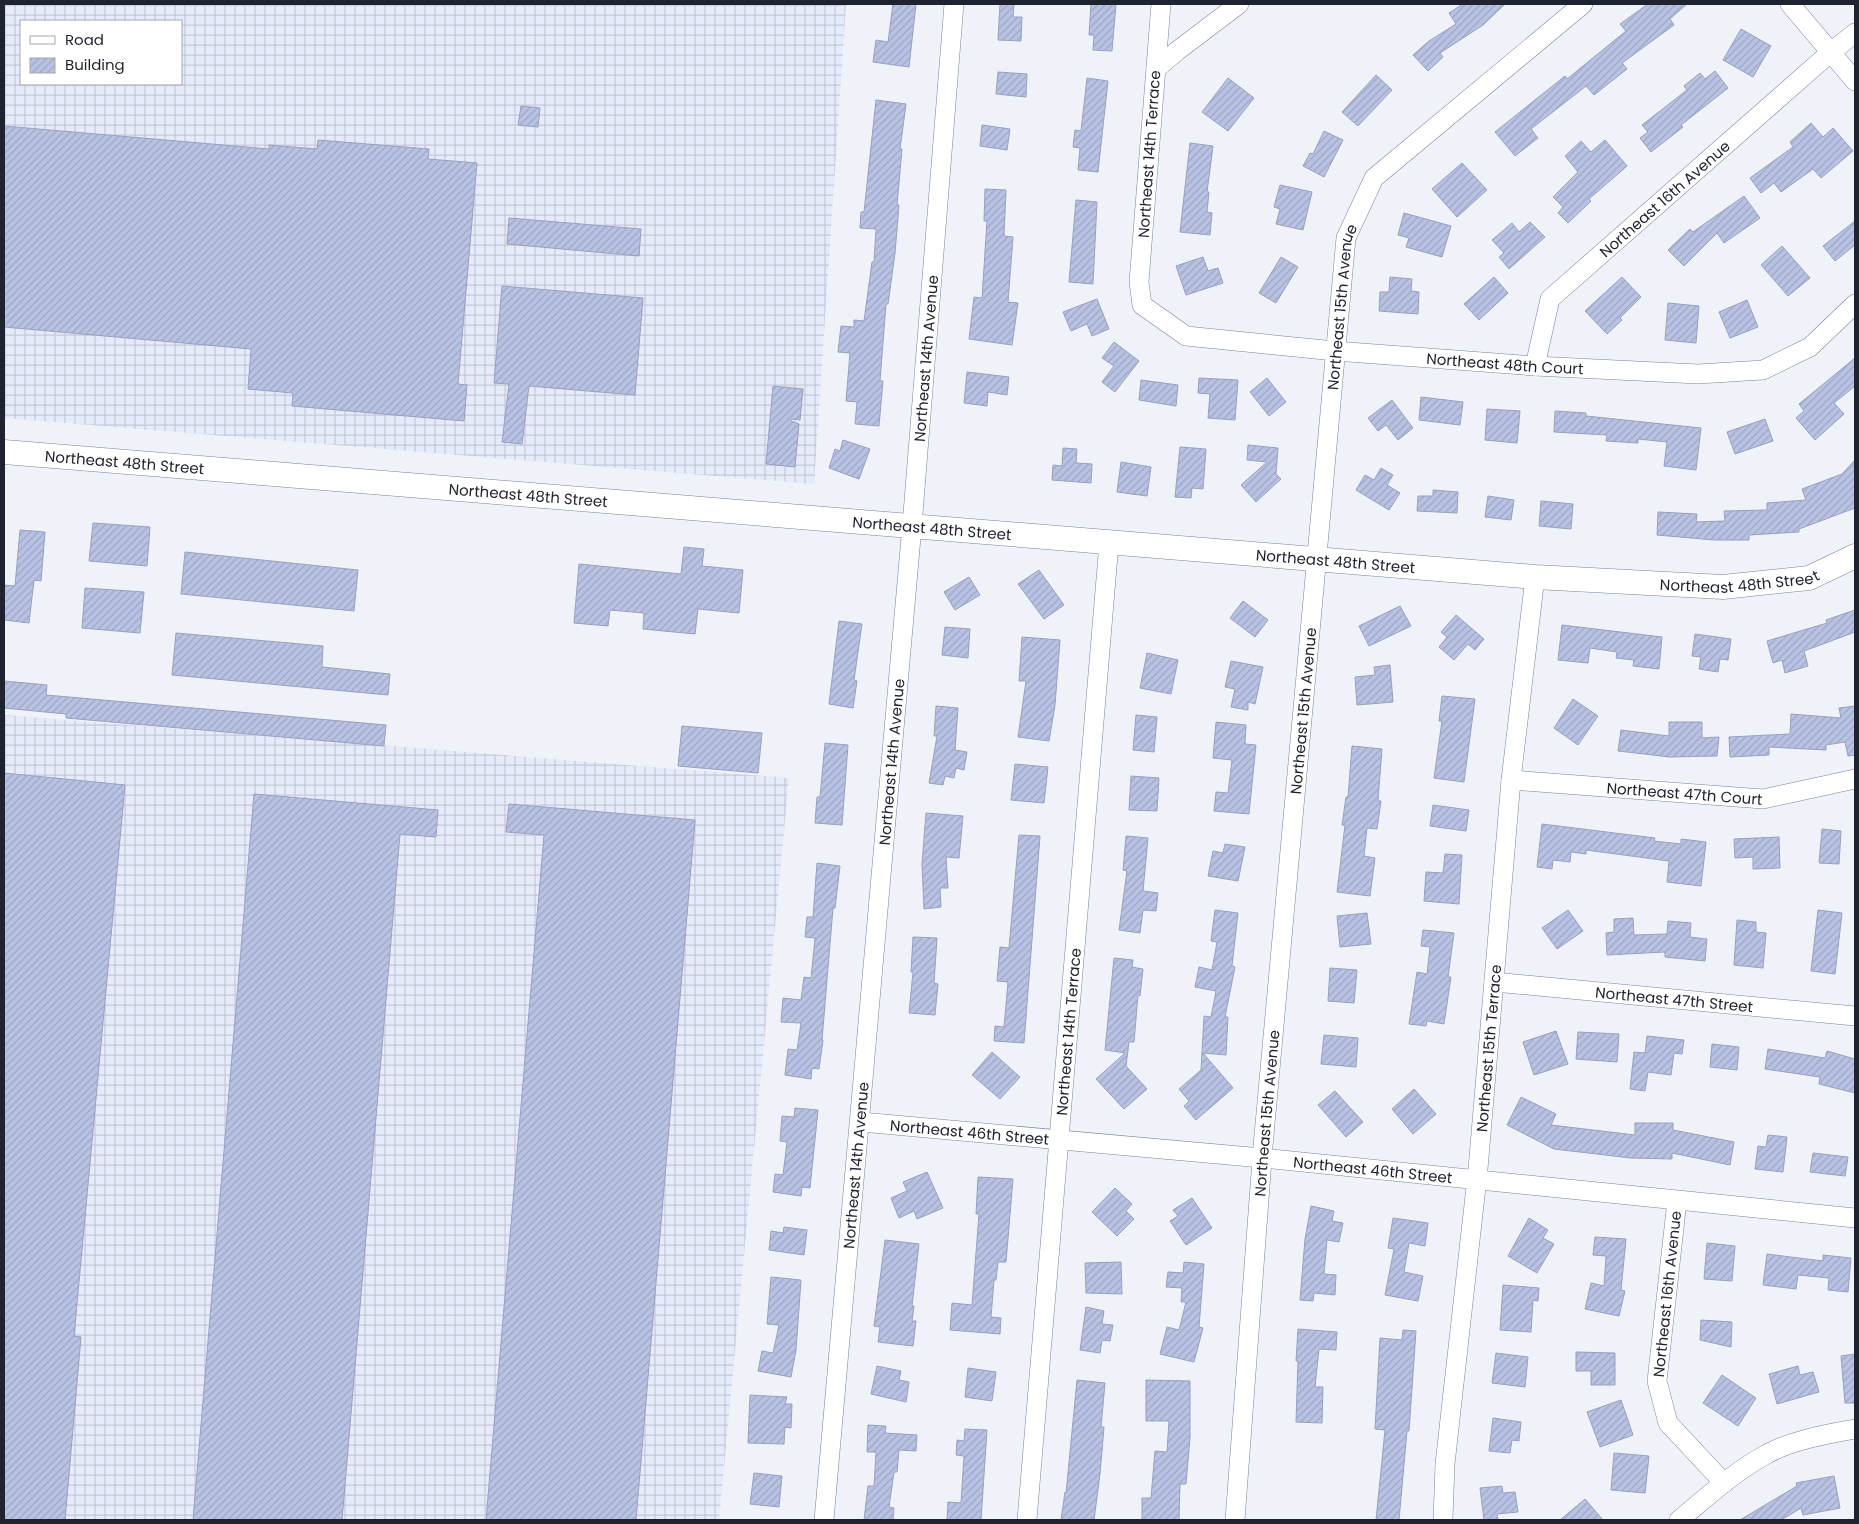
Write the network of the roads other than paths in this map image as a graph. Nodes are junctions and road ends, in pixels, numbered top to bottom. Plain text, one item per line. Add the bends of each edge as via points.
1 (954, 4) edge
2 (1161, 4) edge
3 (1239, 4) edge
4 (1583, 4) edge
5 (1790, 4) edge
6 (1855, 33) edge
7 (1831, 52) junction
8 (1156, 69) junction
9 (1855, 80) edge
10 (1855, 304) edge
11 (1142, 305) joint
12 (1335, 351) junction
13 (1535, 366) junction
14 (4, 452) edge
15 (912, 526) junction
16 (1109, 543) junction
17 (1855, 556) edge
18 (1315, 559) junction
19 (1535, 577) junction
20 (1855, 778) edge
21 (1511, 780) junction
22 (1494, 982) junction
23 (1855, 1016) edge
24 (861, 1122) junction
25 (1058, 1141) junction
26 (1262, 1158) junction
27 (1477, 1179) junction
28 (1677, 1201) junction
29 (1855, 1218) edge
30 (1855, 1429) edge
31 (1724, 1483) junction
32 (824, 1520) edge
33 (1027, 1520) edge
34 (1235, 1520) edge
35 (1443, 1520) edge
36 (1679, 1520) edge

1 - 15 street, Northeast 14th Avenue
2 - 8 street, Northeast 14th Terrace
3 - 8 street
4 - 12 street, Northeast 15th Avenue via 1374,178 1346,238
5 - 7 street
6 - 7 street, Northeast 16th Avenue
7 - 9 street
7 - 13 street, Northeast 16th Avenue via 1550,299
8 - 11 street, Northeast 14th Terrace via 1139,282
10 - 13 street, Northeast 48th Court via 1810,347 1763,370 1698,374
11 - 12 street, Northeast 48th Court via 1186,336
12 - 13 street, Northeast 48th Court
12 - 18 street, Northeast 15th Avenue
14 - 15 street, Northeast 48th Street
15 - 16 street, Northeast 48th Street
15 - 24 street, Northeast 14th Avenue
16 - 18 street, Northeast 48th Street
16 - 25 street, Northeast 14th Terrace
17 - 19 street, Northeast 48th Street via 1809,578 1723,587
18 - 19 street, Northeast 48th Street
18 - 26 street, Northeast 15th Avenue
19 - 21 street, Northeast 15th Terrace
20 - 21 street, Northeast 47th Court via 1764,799
21 - 22 street, Northeast 15th Terrace
22 - 23 street, Northeast 47th Street
22 - 27 street, Northeast 15th Terrace
24 - 25 street, Northeast 46th Street
24 - 32 street, Northeast 14th Avenue
25 - 26 street, Northeast 46th Street
25 - 33 street, Northeast 14th Terrace
26 - 27 street, Northeast 46th Street
26 - 34 street, Northeast 15th Avenue
27 - 28 street, Northeast 46th Street
27 - 35 street, Northeast 15th Terrace via 1445,1464
28 - 29 street, Northeast 46th Street
28 - 31 street, Northeast 16th Avenue via 1656,1381 1668,1423
30 - 31 street via 1812,1438 1768,1453
31 - 36 street

